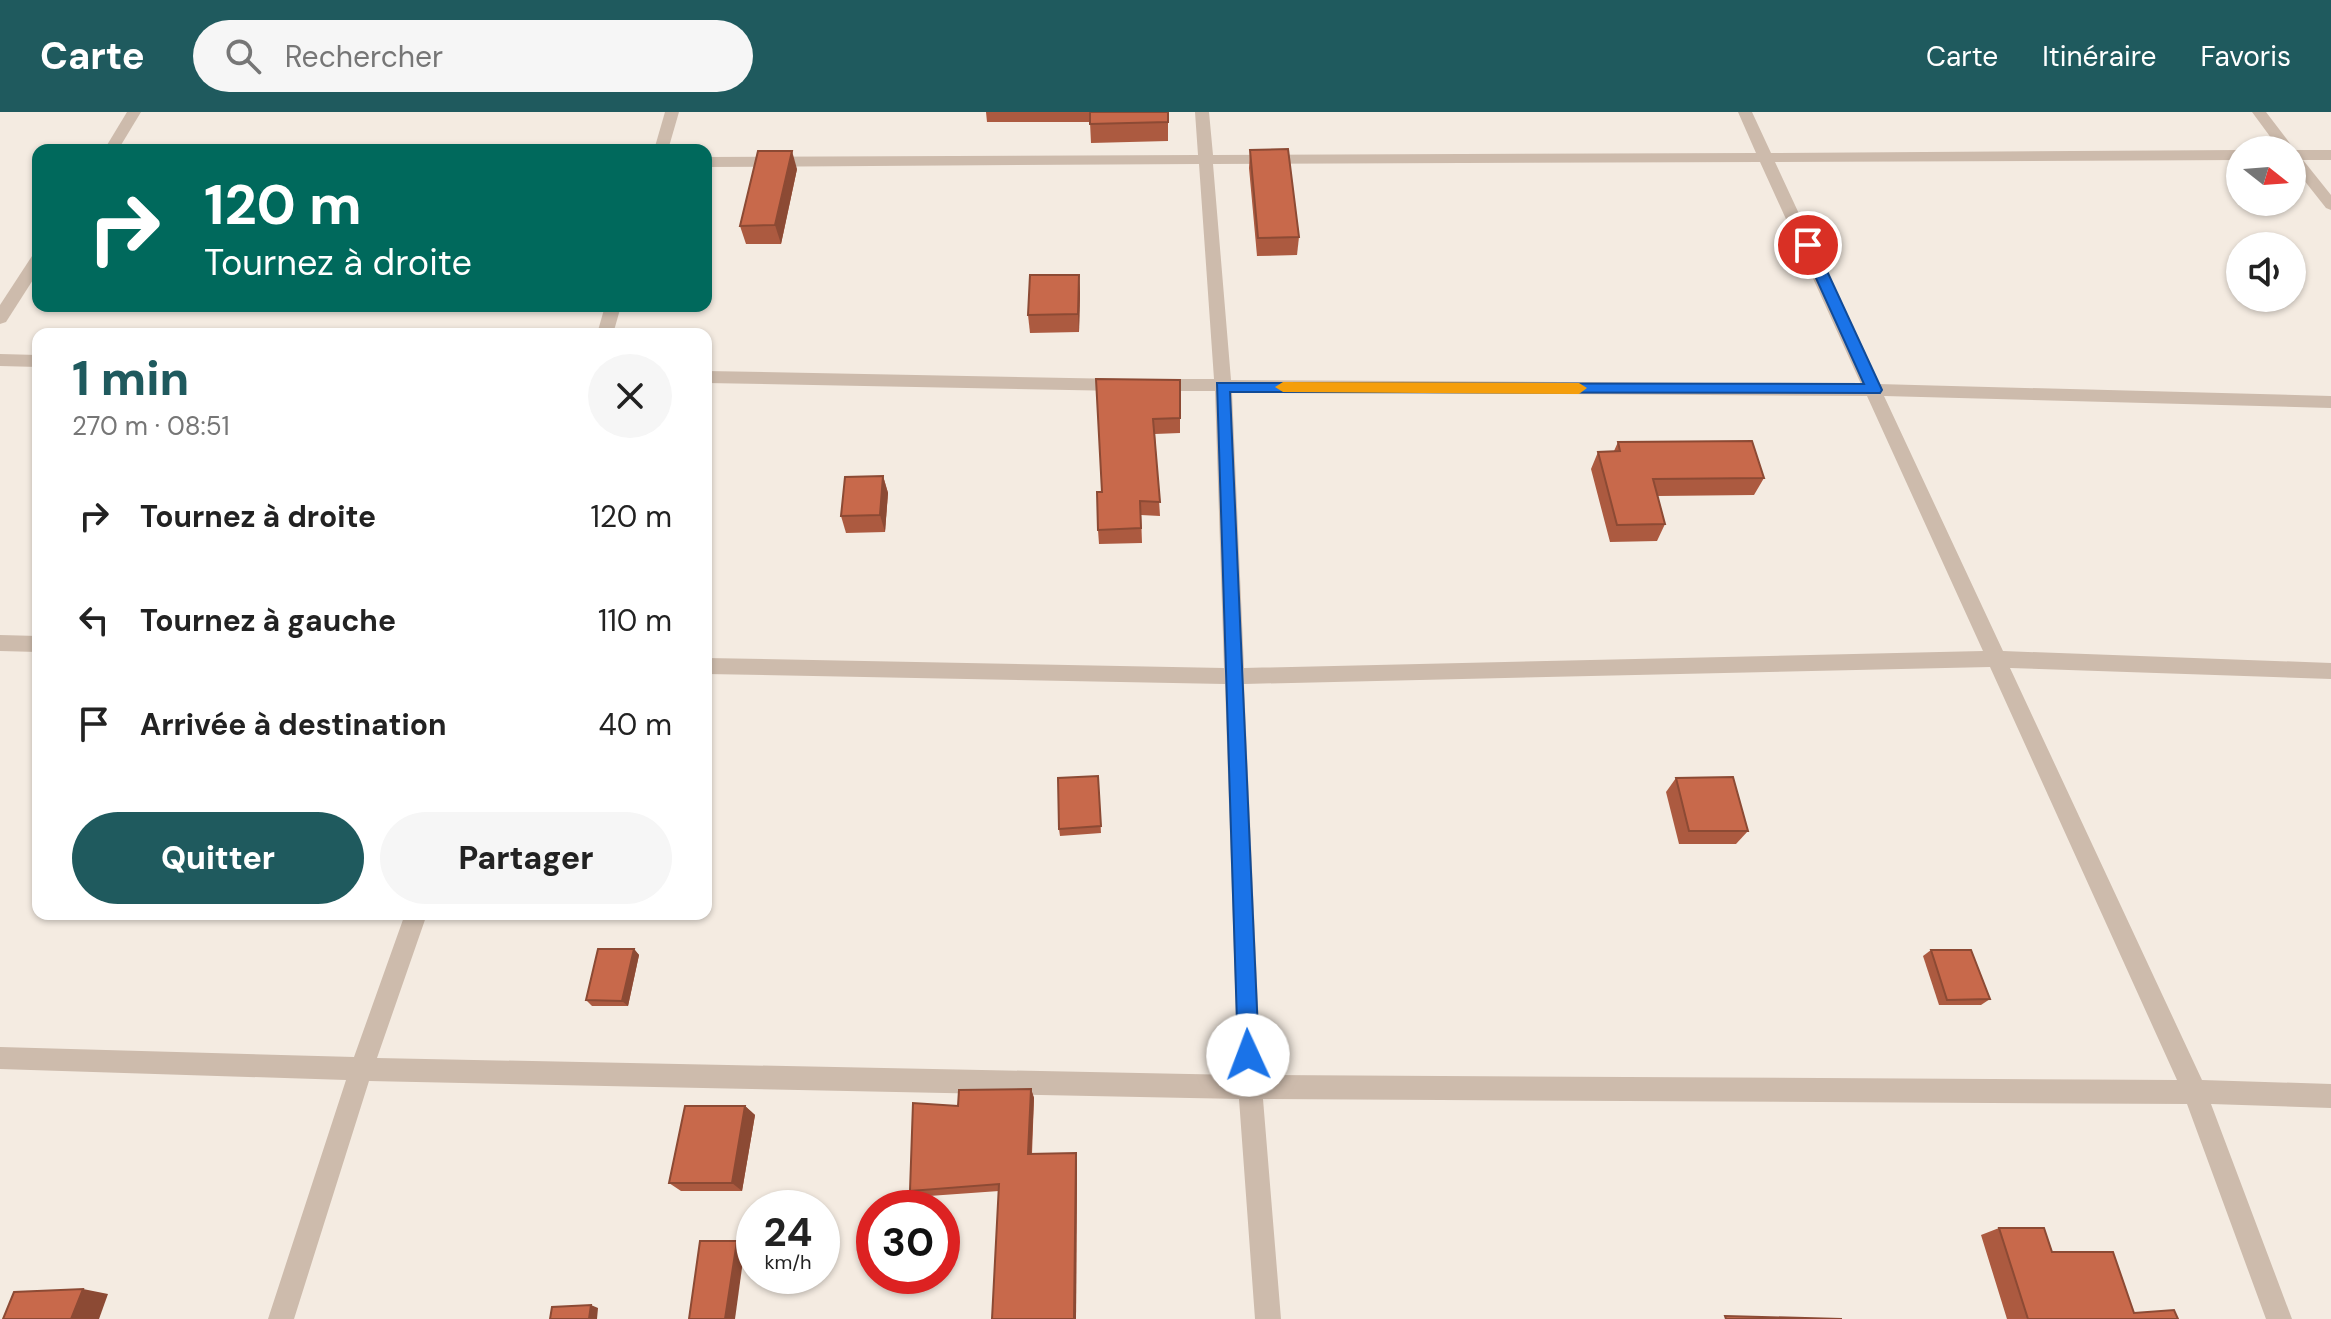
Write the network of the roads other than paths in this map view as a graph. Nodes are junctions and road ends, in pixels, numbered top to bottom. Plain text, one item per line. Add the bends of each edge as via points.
1 (134, 112) edge
2 (672, 112) edge
3 (1202, 112) edge
4 (1745, 112) edge
5 (2259, 112) edge
6 (2277, 136) edge
7 (115, 144) edge
8 (663, 144) edge
9 (2226, 155) edge
10 (2306, 155) edge
11 (2331, 155) edge
12 (1203, 158) junction
13 (1767, 158) junction
14 (712, 162) edge
15 (2306, 173) edge
16 (2331, 205) edge
17 (32, 269) edge
18 (0, 318) edge
19 (0, 360) edge
20 (32, 361) edge
21 (712, 377) edge
22 (1223, 387) junction
23 (1875, 390) junction
24 (2331, 402) edge
25 (0, 643) edge
26 (32, 644) edge
27 (1996, 659) junction
28 (712, 666) edge
29 (2331, 671) edge
30 (1236, 676) junction
31 (414, 920) edge
32 (0, 1058) edge
33 (361, 1069) junction
34 (1250, 1087) junction
35 (2195, 1092) junction
36 (2331, 1096) edge
37 (281, 1319) edge
38 (1268, 1319) edge
39 (2279, 1319) edge

1 - 7 street
2 - 8 street
3 - 12 street
4 - 13 street
5 - 6 street
9 - 13 street
10 - 11 street
12 - 13 street
12 - 14 street
12 - 22 street
13 - 23 street
15 - 16 street
17 - 18 street
19 - 20 street
21 - 22 street
22 - 23 street
22 - 30 street
23 - 24 street
23 - 27 street
25 - 26 street
27 - 29 street
27 - 30 street
27 - 35 street
28 - 30 street
30 - 34 street
31 - 33 street
32 - 33 street
33 - 34 street
33 - 37 street
34 - 35 street
34 - 38 street
35 - 36 street
35 - 39 street

